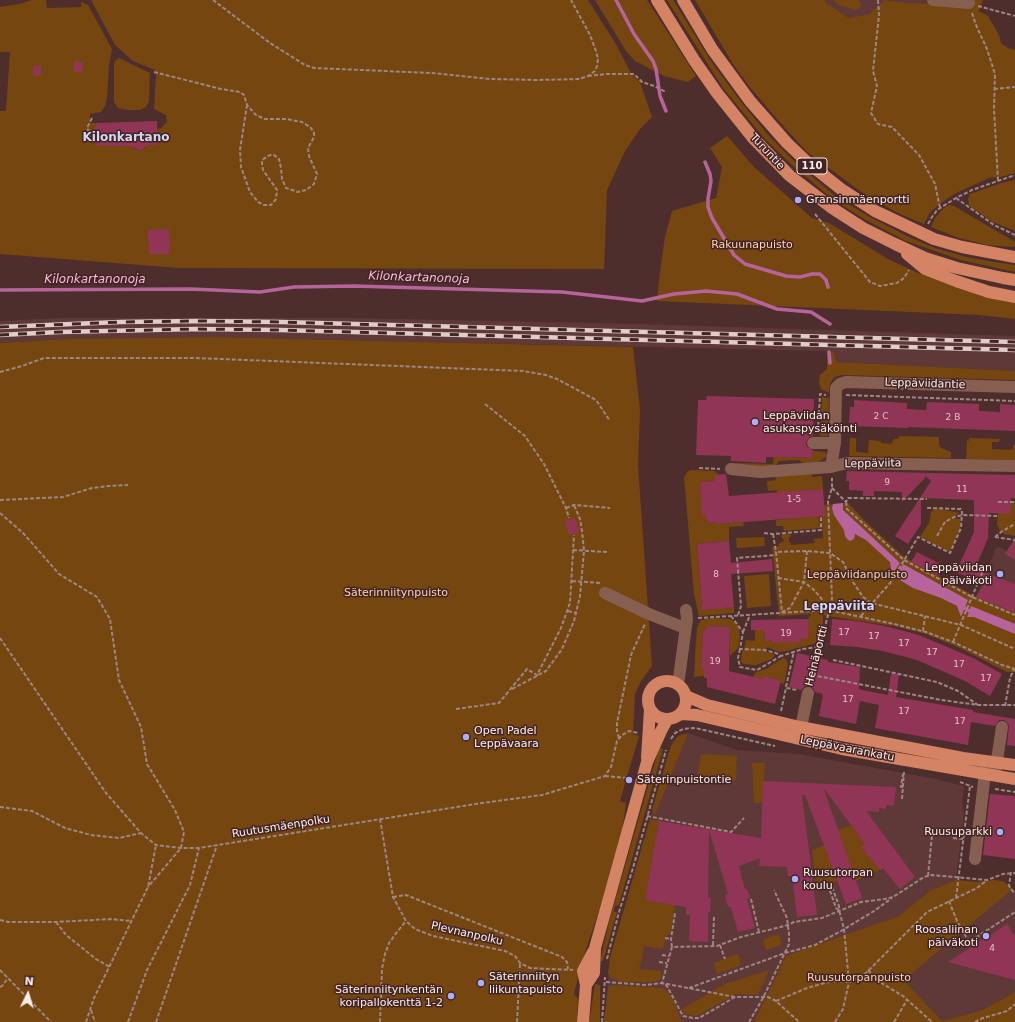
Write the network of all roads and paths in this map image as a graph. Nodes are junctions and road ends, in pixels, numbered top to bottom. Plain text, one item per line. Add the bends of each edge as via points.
1 (213, 0) edge
2 (571, 0) edge
3 (658, 0) edge
4 (683, 0) edge
5 (878, 0) edge
6 (933, 0) edge
7 (970, 3) junction
8 (1015, 16) edge
9 (154, 72) dead end
10 (588, 76) junction
11 (1015, 87) edge
12 (994, 89) junction
13 (666, 92) dead end
14 (247, 105) junction
15 (92, 118) dead end
16 (92, 132) dead end
17 (1015, 175) edge
18 (998, 181) junction
19 (956, 198) junction
20 (940, 208) junction
21 (815, 214) dead end
22 (928, 224) dead end
23 (1015, 235) edge
24 (895, 244) junction
25 (1015, 257) edge
26 (909, 270) dead end
27 (1015, 280) edge
28 (1015, 297) edge
29 (0, 372) edge
30 (1015, 387) edge
31 (836, 391) junction
32 (820, 394) dead end
33 (1015, 401) edge
34 (485, 404) dead end
35 (610, 421) dead end
36 (815, 443) joint
37 (835, 443) junction
38 (1015, 466) edge
39 (831, 467) junction
40 (699, 468) dead end
41 (731, 469) joint
42 (128, 485) dead end
43 (832, 488) junction
44 (0, 500) edge
45 (927, 500) dead end
46 (846, 502) junction
47 (998, 502) dead end
48 (1015, 502) edge
49 (574, 505) junction
50 (566, 508) junction
51 (610, 508) dead end
52 (927, 508) dead end
53 (0, 513) edge
54 (963, 515) junction
55 (820, 516) dead end
56 (997, 516) dead end
57 (569, 518) dead end
58 (1015, 524) edge
59 (764, 533) dead end
60 (773, 534) junction
61 (574, 535) dead end
62 (937, 536) dead end
63 (1015, 540) edge
64 (574, 550) junction
65 (584, 550) junction
66 (807, 550) junction
67 (607, 552) dead end
68 (776, 552) junction
69 (830, 553) junction
70 (776, 555) junction
71 (904, 560) junction
72 (985, 566) dead end
73 (778, 578) junction
74 (572, 582) junction
75 (582, 582) junction
76 (804, 582) junction
77 (605, 588) joint
78 (972, 598) junction
79 (871, 603) junction
80 (828, 610) junction
81 (567, 611) junction
82 (782, 612) junction
83 (576, 613) junction
84 (649, 614) junction
85 (738, 615) junction
86 (750, 615) junction
87 (1015, 615) edge
88 (731, 616) junction
89 (861, 616) junction
90 (926, 616) junction
91 (686, 619) junction
92 (961, 625) junction
93 (923, 631) junction
94 (744, 632) junction
95 (0, 638) edge
96 (953, 642) junction
97 (819, 647) junction
98 (740, 649) junction
99 (1015, 649) edge
100 (794, 652) junction
101 (781, 656) junction
102 (833, 660) dead end
103 (1015, 669) edge
104 (538, 675) junction
105 (812, 675) junction
106 (677, 683) junction
107 (786, 688) junction
108 (510, 690) junction
109 (808, 693) junction
110 (686, 696) junction
111 (980, 705) junction
112 (1015, 705) edge
113 (1005, 706) junction
114 (456, 709) dead end
115 (650, 709) junction
116 (781, 711) dead end
117 (681, 714) junction
118 (667, 720) junction
119 (1002, 727) dead end
120 (634, 732) dead end
121 (799, 733) junction
122 (619, 738) junction
123 (669, 741) dead end
124 (668, 746) dead end
125 (776, 746) dead end
126 (647, 762) junction
127 (992, 762) junction
128 (1015, 765) edge
129 (911, 773) dead end
130 (990, 775) junction
131 (605, 776) junction
132 (627, 778) dead end
133 (1015, 779) edge
134 (953, 780) dead end
135 (970, 786) junction
136 (983, 788) junction
137 (1015, 792) edge
138 (902, 799) dead end
139 (0, 807) edge
140 (648, 816) junction
141 (744, 818) dead end
142 (380, 819) junction
143 (141, 833) junction
144 (932, 835) dead end
145 (953, 838) dead end
146 (963, 839) junction
147 (156, 845) junction
148 (217, 845) junction
149 (181, 848) junction
150 (199, 848) junction
151 (975, 859) dead end
152 (1011, 872) junction
153 (1015, 873) edge
154 (928, 876) junction
155 (959, 878) junction
156 (987, 880) junction
157 (831, 884) dead end
158 (828, 886) dead end
159 (148, 887) junction
160 (774, 890) dead end
161 (1015, 894) edge
162 (393, 897) junction
163 (893, 897) junction
164 (956, 898) junction
165 (751, 899) dead end
166 (949, 901) junction
167 (839, 910) junction
168 (1015, 912) edge
169 (676, 913) dead end
170 (714, 916) dead end
171 (0, 920) edge
172 (132, 921) junction
173 (406, 921) junction
174 (56, 922) junction
175 (788, 925) junction
176 (844, 929) junction
177 (759, 932) junction
178 (665, 938) dead end
179 (671, 939) junction
180 (720, 945) junction
181 (713, 946) junction
182 (672, 947) junction
183 (785, 953) junction
184 (662, 955) dead end
185 (669, 956) junction
186 (725, 959) dead end
187 (659, 962) dead end
188 (520, 963) junction
189 (606, 963) dead end
190 (667, 963) junction
191 (110, 967) junction
192 (568, 969) junction
193 (0, 970) edge
194 (868, 970) junction
195 (594, 973) junction
196 (8, 978) junction
197 (606, 982) junction
198 (849, 982) junction
199 (662, 983) junction
200 (382, 985) junction
201 (392, 986) dead end
202 (0, 987) edge
203 (688, 988) junction
204 (736, 997) junction
205 (763, 998) junction
206 (907, 1000) junction
207 (776, 1001) junction
208 (1015, 1004) edge
209 (91, 1010) junction
210 (699, 1018) junction
211 (798, 1021) edge
212 (52, 1022) edge
213 (86, 1022) edge
214 (95, 1022) edge
215 (128, 1022) edge
216 (156, 1022) edge
217 (380, 1022) edge
218 (517, 1022) edge
219 (583, 1022) edge
220 (602, 1022) edge
221 (700, 1022) edge
222 (749, 1022) edge
223 (834, 1022) edge
224 (894, 1022) edge
225 (932, 1022) edge
226 (975, 1022) edge

1 - 10 path via 270,43 314,68 432,72 490,79 579,79
2 - 10 path via 590,35 598,59 597,66
3 - 24 main road, Turuntie / 110 via 694,60 753,138 790,176 832,208
4 - 25 main road, Turuntie / 110 via 712,49 750,101 787,143 841,189 875,211 934,239
5 - 20 path via 874,71 878,86 871,113 878,124 892,126 919,155 935,184
6 - 7 street
7 - 8 path
7 - 12 path via 995,74
9 - 14 path via 221,90 240,92 244,95
10 - 13 path via 634,74 642,82
11 - 12 path
12 - 18 path
14 - 14 path via 256,115 265,119 286,119 302,122 310,127 314,137 308,148 309,156 317,174 314,184 298,192 286,188 279,159 270,155 262,160 262,164 263,170 277,190 276,199 271,205 258,202 250,192 242,168 240,150
15 - 16 path via 87,128
17 - 18 path
18 - 19 path
19 - 20 path
19 - 23 path via 994,225
20 - 22 path
21 - 26 path via 870,282 880,286 897,283
24 - 27 main road, Turuntie / 110 via 925,258 957,268
24 - 28 main road via 925,269 989,292
29 - 35 path via 44,358 196,358 522,371 557,379 596,400
30 - 31 street, Leppäviidantie via 846,382 840,384
31 - 33 path
31 - 37 street
32 - 36 path
34 - 50 path via 525,436 544,464
36 - 37 street
37 - 39 street
38 - 39 street, Leppäviita via 847,463
39 - 41 street, Leppäviita via 760,472
39 - 43 path, Heinäportti
40 - 41 path
42 - 44 path via 92,488 63,497
43 - 46 path
43 - 69 path, Heinäportti via 828,501
45 - 46 path via 848,498
46 - 71 path via 847,509
47 - 48 path
49 - 50 path
49 - 51 path
49 - 65 path via 580,519
50 - 57 path
52 - 54 path via 961,509
53 - 149 path via 59,574 97,597 110,618 119,680 141,727 147,764 184,832
54 - 56 path
54 - 62 path via 945,522
54 - 71 path via 962,528 950,553 918,537
55 - 60 path via 821,530
58 - 63 path via 995,537
59 - 60 path
60 - 68 path
61 - 64 path
64 - 65 path
64 - 74 path
65 - 67 path
65 - 75 path
66 - 68 path
66 - 69 path
66 - 76 path
68 - 70 path
69 - 79 path via 843,562 852,582
69 - 80 path, Heinäportti via 832,599
70 - 73 path
70 - 85 path via 737,558 741,606
71 - 78 path
71 - 79 path via 891,582
72 - 78 path
73 - 76 path
73 - 82 path
74 - 75 path
74 - 81 path
75 - 77 path
75 - 83 path
76 - 80 path
76 - 82 path via 790,608
77 - 84 street
78 - 87 path
78 - 92 path
79 - 89 path
79 - 90 path
80 - 82 path
80 - 89 path
80 - 97 path, Heinäportti
81 - 83 path
81 - 104 path
82 - 86 path
83 - 104 path via 562,648 546,671
84 - 91 street
84 - 122 path via 631,655 617,722
85 - 86 path
85 - 88 path
86 - 94 path
88 - 91 path
88 - 94 path
89 - 93 path
90 - 92 path
90 - 93 path
91 - 106 street
92 - 96 path
92 - 99 path
93 - 96 path
94 - 98 path
95 - 143 path via 106,793
96 - 103 path
97 - 100 path
97 - 105 path, Heinäportti
98 - 101 path via 764,650
98 - 101 path via 740,667 757,670
100 - 101 path
100 - 107 path
102 - 111 path via 938,682
103 - 113 path via 1010,678
104 - 108 path
104 - 108 path via 527,669
105 - 109 path, Heinäportti
105 - 111 path via 889,691
106 - 110 main road
106 - 115 main road via 668,681 655,685 649,694
107 - 109 path
107 - 116 path
108 - 114 path via 499,703
109 - 121 street, Heinäportti
110 - 117 main road via 686,706
110 - 121 main road, Leppävaarankatu via 706,705
111 - 113 path
112 - 113 path
115 - 118 main road via 657,716
115 - 126 main road
117 - 118 main road
117 - 121 main road, Leppävaarankatu
118 - 126 main road
119 - 127 street
120 - 122 path via 629,731
121 - 127 main road, Leppävaarankatu
121 - 130 main road, Leppävaarankatu via 842,749
122 - 131 path via 611,767
123 - 125 path via 675,733 695,728
124 - 140 path
126 - 195 main road via 595,948
127 - 128 main road, Leppävaarankatu
127 - 130 street
129 - 138 path via 903,773
130 - 133 main road, Leppävaarankatu
130 - 136 street
131 - 132 path
131 - 142 path, Ruutusmäenpolku via 542,795
134 - 135 path
135 - 136 path
135 - 146 path
136 - 137 path
136 - 151 street
139 - 143 path via 32,811 65,828 91,835 119,838
140 - 141 path via 731,832
140 - 189 path
142 - 148 path, Ruutusmäenpolku
142 - 162 path, Plevnanpolku
143 - 147 path
144 - 154 path
145 - 146 path
146 - 155 path
147 - 149 path, Ruutusmäenpolku
147 - 159 path
148 - 150 path, Ruutusmäenpolku
148 - 216 path
149 - 150 path, Ruutusmäenpolku
149 - 159 path
150 - 215 path via 190,885 147,970
152 - 153 path
152 - 156 path
152 - 161 path via 1009,886
154 - 155 path
154 - 163 path
155 - 156 path
155 - 164 path
156 - 164 path
157 - 167 path
158 - 167 path
159 - 172 path
160 - 175 path
162 - 173 path, Plevnanpolku
162 - 192 path via 406,895 562,957 567,962
163 - 167 path via 861,902
163 - 176 path
164 - 166 path
165 - 177 path
166 - 168 path via 969,942
166 - 194 path via 927,912
167 - 175 path via 822,918
167 - 176 path
169 - 179 path
170 - 181 path
171 - 174 path
172 - 174 path via 110,919
172 - 191 path
173 - 188 path, Plevnanpolku via 415,929 433,936 505,951 515,956
173 - 200 path via 389,943 385,954
174 - 191 path via 66,935
175 - 177 path
175 - 183 path via 789,944
176 - 183 path via 815,945
176 - 198 path
177 - 180 path
178 - 179 path
179 - 182 path
180 - 181 path
180 - 186 path
181 - 182 path
182 - 185 path
183 - 203 path
183 - 205 path
184 - 185 path
185 - 190 path
187 - 190 path
188 - 192 path, Plevnanpolku via 530,968
188 - 218 path
190 - 199 path
191 - 209 path via 94,998
192 - 195 path, Plevnanpolku
193 - 196 path
194 - 198 path
194 - 206 path via 878,981
195 - 197 path
195 - 219 main road via 586,985
196 - 202 path
196 - 212 path
197 - 199 path via 646,985
197 - 220 path
198 - 207 path via 832,981
198 - 223 path via 843,1009
199 - 203 path
199 - 210 path via 667,986 683,1016
200 - 201 path
200 - 217 path
203 - 204 path
204 - 205 path
204 - 210 path
205 - 207 path via 768,997
205 - 222 path
206 - 224 path
206 - 225 path
207 - 211 path
208 - 226 path via 1007,1011
209 - 213 path
209 - 214 path
210 - 221 path

